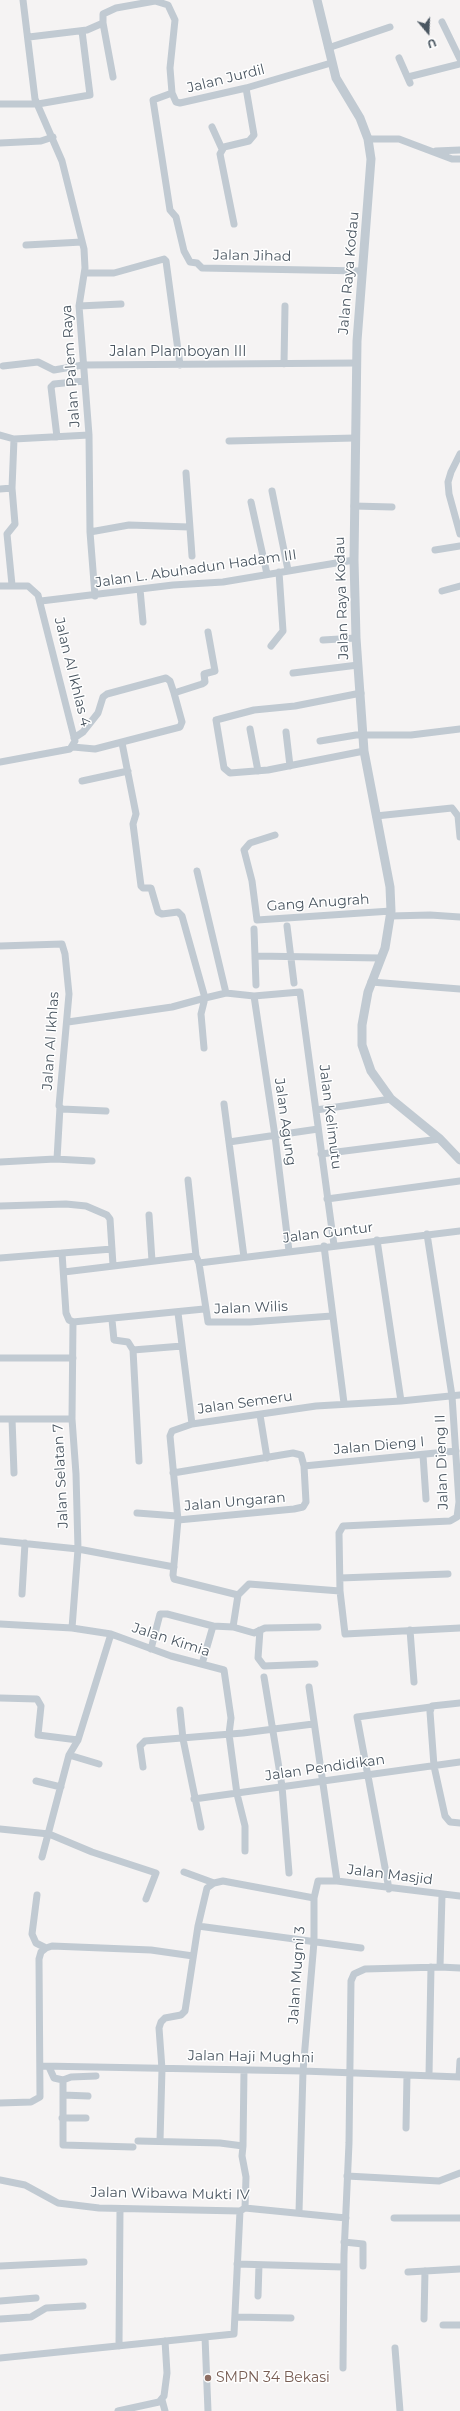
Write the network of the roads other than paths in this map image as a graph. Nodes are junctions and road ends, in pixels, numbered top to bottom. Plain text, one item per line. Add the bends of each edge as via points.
1 (24, 0) edge
2 (317, 0) edge
3 (442, 22) dead end
4 (103, 23) junction
5 (390, 27) dead end
6 (82, 31) junction
7 (29, 37) junction
8 (328, 48) junction
9 (399, 58) dead end
10 (460, 59) edge
11 (331, 63) junction
12 (460, 64) edge
13 (113, 77) dead end
14 (246, 88) junction
15 (172, 93) junction
16 (0, 104) edge
17 (38, 104) junction
18 (212, 127) dead end
19 (53, 137) junction
20 (368, 138) junction
21 (0, 143) edge
22 (222, 149) junction
23 (460, 150) edge
24 (434, 151) junction
25 (459, 160) edge
26 (234, 224) dead end
27 (82, 242) junction
28 (26, 245) dead end
29 (362, 271) junction
30 (85, 273) junction
31 (121, 304) dead end
32 (78, 306) junction
33 (285, 306) dead end
34 (284, 364) junction
35 (357, 364) junction
36 (1, 365) edge
37 (83, 365) junction
38 (180, 365) junction
39 (84, 381) junction
40 (0, 434) edge
41 (89, 434) junction
42 (57, 437) junction
43 (355, 438) junction
44 (14, 440) junction
45 (229, 441) dead end
46 (460, 454) edge
47 (186, 473) dead end
48 (12, 488) junction
49 (0, 489) edge
50 (272, 491) dead end
51 (250, 502) dead end
52 (354, 506) junction
53 (392, 507) dead end
54 (456, 508) edge
55 (189, 527) junction
56 (90, 532) junction
57 (460, 534) edge
58 (460, 546) edge
59 (435, 550) dead end
60 (192, 556) dead end
61 (354, 560) junction
62 (288, 570) junction
63 (279, 572) junction
64 (267, 574) junction
65 (12, 585) junction
66 (0, 586) edge
67 (460, 586) edge
68 (140, 589) junction
69 (442, 591) dead end
70 (95, 596) junction
71 (41, 602) junction
72 (143, 622) dead end
73 (208, 632) dead end
74 (356, 638) junction
75 (323, 640) dead end
76 (271, 646) dead end
77 (358, 666) junction
78 (293, 673) dead end
79 (174, 693) junction
80 (361, 693) junction
81 (460, 728) edge
82 (250, 729) dead end
83 (286, 732) dead end
84 (363, 734) junction
85 (74, 738) junction
86 (320, 741) dead end
87 (122, 743) junction
88 (73, 747) junction
89 (364, 751) junction
90 (0, 762) edge
91 (290, 766) junction
92 (128, 771) junction
93 (258, 771) junction
94 (82, 781) dead end
95 (376, 816) junction
96 (275, 834) dead end
97 (460, 837) edge
98 (197, 871) dead end
99 (390, 914) junction
100 (460, 917) edge
101 (287, 926) dead end
102 (254, 929) dead end
103 (0, 946) edge
104 (292, 955) junction
105 (255, 956) junction
106 (380, 958) junction
107 (371, 982) junction
108 (294, 983) dead end
109 (256, 985) dead end
110 (460, 989) edge
111 (226, 993) junction
112 (254, 996) junction
113 (205, 998) junction
114 (68, 1022) junction
115 (204, 1048) dead end
116 (391, 1099) junction
117 (224, 1104) dead end
118 (60, 1107) junction
119 (316, 1110) junction
120 (106, 1111) dead end
121 (318, 1129) junction
122 (275, 1136) junction
123 (440, 1139) junction
124 (229, 1142) junction
125 (321, 1154) junction
126 (57, 1159) junction
127 (460, 1160) edge
128 (92, 1161) dead end
129 (0, 1162) edge
130 (188, 1180) dead end
131 (460, 1181) edge
132 (327, 1199) junction
133 (0, 1206) edge
134 (149, 1215) dead end
135 (460, 1231) edge
136 (427, 1234) junction
137 (377, 1240) junction
138 (334, 1245) junction
139 (324, 1246) junction
140 (112, 1249) junction
141 (289, 1251) junction
142 (62, 1253) junction
143 (244, 1257) junction
144 (0, 1258) edge
145 (198, 1260) junction
146 (152, 1261) junction
147 (112, 1265) junction
148 (64, 1272) junction
149 (204, 1309) junction
150 (178, 1312) junction
151 (332, 1316) junction
152 (112, 1320) junction
153 (73, 1322) junction
154 (182, 1346) junction
155 (133, 1350) junction
156 (0, 1358) edge
157 (73, 1358) junction
158 (460, 1395) edge
159 (452, 1396) junction
160 (401, 1401) junction
161 (344, 1403) junction
162 (260, 1415) junction
163 (0, 1419) edge
164 (12, 1419) junction
165 (72, 1419) junction
166 (192, 1424) junction
167 (456, 1451) junction
168 (423, 1455) junction
169 (268, 1458) junction
170 (139, 1461) dead end
171 (304, 1466) junction
172 (14, 1473) dead end
173 (173, 1473) junction
174 (426, 1499) dead end
175 (137, 1513) dead end
176 (457, 1517) junction
177 (178, 1518) junction
178 (460, 1524) edge
179 (0, 1541) edge
180 (25, 1542) junction
181 (78, 1549) junction
182 (174, 1567) junction
183 (448, 1574) dead end
184 (340, 1578) junction
185 (340, 1591) junction
186 (22, 1594) dead end
187 (238, 1595) junction
188 (0, 1624) edge
189 (213, 1626) junction
190 (318, 1626) dead end
191 (233, 1627) junction
192 (72, 1628) junction
193 (460, 1628) edge
194 (260, 1630) junction
195 (410, 1630) junction
196 (111, 1634) junction
197 (151, 1649) junction
198 (202, 1664) junction
199 (314, 1664) dead end
200 (264, 1677) dead end
201 (414, 1682) dead end
202 (308, 1687) dead end
203 (0, 1698) edge
204 (459, 1703) edge
205 (431, 1707) junction
206 (180, 1710) dead end
207 (313, 1724) junction
208 (271, 1730) junction
209 (229, 1734) junction
210 (183, 1739) junction
211 (78, 1740) junction
212 (69, 1755) junction
213 (460, 1762) edge
214 (99, 1764) dead end
215 (434, 1766) junction
216 (143, 1767) dead end
217 (369, 1774) junction
218 (322, 1780) junction
219 (36, 1781) dead end
220 (282, 1786) junction
221 (61, 1787) junction
222 (237, 1794) junction
223 (194, 1799) junction
224 (460, 1823) edge
225 (201, 1827) dead end
226 (0, 1829) edge
227 (49, 1834) junction
228 (245, 1851) dead end
229 (42, 1857) dead end
230 (184, 1872) dead end
231 (289, 1873) dead end
232 (337, 1881) junction
233 (318, 1882) joint
234 (214, 1883) junction
235 (389, 1889) junction
236 (442, 1894) junction
237 (37, 1895) dead end
238 (460, 1896) edge
239 (314, 1898) junction
240 (146, 1899) dead end
241 (198, 1926) junction
242 (314, 1942) junction
243 (46, 1948) junction
244 (361, 1948) dead end
245 (193, 1956) junction
246 (431, 1967) junction
247 (440, 1967) junction
248 (460, 1968) edge
249 (460, 2061) edge
250 (45, 2066) junction
251 (162, 2069) junction
252 (244, 2070) junction
253 (303, 2071) junction
254 (350, 2072) junction
255 (407, 2075) junction
256 (96, 2076) dead end
257 (429, 2076) junction
258 (459, 2077) edge
259 (63, 2080) junction
260 (63, 2095) junction
261 (88, 2096) dead end
262 (0, 2103) edge
263 (62, 2118) junction
264 (86, 2118) dead end
265 (406, 2128) dead end
266 (138, 2141) dead end
267 (160, 2141) junction
268 (243, 2146) junction
269 (133, 2147) dead end
270 (460, 2173) edge
271 (347, 2176) junction
272 (0, 2180) edge
273 (120, 2209) junction
274 (243, 2210) junction
275 (299, 2212) junction
276 (346, 2218) junction
277 (394, 2218) dead end
278 (460, 2218) edge
279 (344, 2242) junction
280 (84, 2262) dead end
281 (237, 2264) junction
282 (259, 2265) junction
283 (0, 2266) edge
284 (363, 2266) dead end
285 (343, 2267) junction
286 (460, 2269) edge
287 (425, 2271) junction
288 (408, 2272) dead end
289 (258, 2296) dead end
290 (36, 2298) dead end
291 (0, 2301) edge
292 (83, 2306) dead end
293 (236, 2317) junction
294 (291, 2318) dead end
295 (0, 2319) edge
296 (424, 2319) dead end
297 (443, 2325) dead end
298 (460, 2325) edge
299 (205, 2337) junction
300 (164, 2341) junction
301 (119, 2346) junction
302 (395, 2348) dead end
303 (0, 2358) edge
304 (343, 2368) dead end
305 (162, 2400) junction
306 (118, 2411) edge
307 (165, 2411) edge
308 (208, 2411) edge
309 (400, 2411) edge

1 - 7 street, Jalan Palem Raya
2 - 8 street, Jalan Raya Kodau
3 - 10 street
4 - 6 street
4 - 13 street
4 - 15 street, Jalan Jurdil via 103,14 116,8 155,0 168,5 175,20 170,68
5 - 8 street
6 - 7 street
6 - 17 street via 91,94
7 - 17 street, Jalan Palem Raya via 32,84
8 - 11 street, Jalan Raya Kodau
9 - 12 street via 409,80
11 - 14 street, Jalan Jurdil
11 - 20 street, Jalan Raya Kodau via 339,84 360,118
14 - 15 street, Jalan Jurdil via 180,103 176,102
14 - 22 street via 254,135 249,141
15 - 29 street, Jalan Jihad via 153,100 170,210 176,217 184,251 190,262 197,263 202,268
16 - 17 street
17 - 19 street, Jalan Palem Raya
18 - 22 street
19 - 21 street via 41,141
19 - 27 street, Jalan Palem Raya via 62,161
20 - 24 street via 399,139
20 - 29 street, Jalan Raya Kodau via 371,173
22 - 26 street via 220,154
23 - 24 street
23 - 25 street
24 - 25 street
27 - 28 street
27 - 30 street, Jalan Palem Raya
29 - 35 street, Jalan Raya Kodau
30 - 32 street, Jalan Palem Raya
30 - 38 street via 114,274 164,259
31 - 32 street
32 - 37 street, Jalan Palem Raya
33 - 34 street
34 - 35 street, Jalan Plamboyan III
34 - 38 street, Jalan Plamboyan III
35 - 43 street, Jalan Raya Kodau
36 - 37 street, Jalan Plamboyan III via 38,362 54,370
37 - 38 street, Jalan Plamboyan III
37 - 39 street, Jalan Palem Raya
39 - 41 street, Jalan Palem Raya
39 - 42 street via 54,384 51,388
40 - 44 street
41 - 42 street
41 - 56 street, Jalan Palem Raya
42 - 44 street
43 - 45 street
43 - 52 street, Jalan Raya Kodau
44 - 48 street
46 - 54 street via 450,472 448,482 449,494
47 - 55 street
48 - 49 street
48 - 65 street via 15,524 7,534
50 - 62 street
51 - 64 street
52 - 53 street
52 - 61 street, Jalan Raya Kodau
54 - 57 street
55 - 56 street via 130,525
55 - 60 street
56 - 70 street, Jalan Palem Raya
58 - 59 street
61 - 62 street, Jalan L. Abuhadun Hadam III
61 - 74 street, Jalan Raya Kodau
62 - 63 street, Jalan L. Abuhadun Hadam III
63 - 64 street, Jalan L. Abuhadun Hadam III
63 - 76 street via 283,631
64 - 68 street, Jalan L. Abuhadun Hadam III via 223,582
65 - 66 street, Jalan Al Ikhlas 4
65 - 71 street, Jalan Al Ikhlas 4 via 28,586 34,590
67 - 69 street
68 - 70 street, Jalan L. Abuhadun Hadam III
68 - 72 street
70 - 71 street, Jalan L. Abuhadun Hadam III
71 - 85 street, Jalan Al Ikhlas 4
73 - 79 street via 215,671 204,674 205,682 202,684
74 - 75 street
74 - 77 street, Jalan Raya Kodau
77 - 78 street
77 - 80 street, Jalan Raya Kodau
79 - 85 street via 170,681 166,678 108,694 103,697 98,713 83,732
79 - 87 street via 182,722 180,727
80 - 84 street, Jalan Raya Kodau
80 - 93 street via 216,718 226,770 230,773
81 - 84 street via 411,735
82 - 93 street
83 - 91 street
84 - 86 street
84 - 89 street, Jalan Raya Kodau
85 - 88 street, Jalan Al Ikhlas 4
87 - 88 street via 95,749
87 - 92 street
88 - 90 street, Jalan Al Ikhlas 4 via 64,751 44,752
89 - 91 street
89 - 95 street, Jalan Raya Kodau
91 - 93 street
92 - 94 street
92 - 113 street via 136,814 133,824 141,886 151,888 158,912 178,912 182,916
95 - 97 street via 452,808 458,816
95 - 99 street, Jalan Raya Kodau via 390,887
96 - 99 street, Gang Anugrah via 250,843 244,850 252,881 257,920
98 - 111 street
99 - 100 street
99 - 106 street, Jalan Raya Kodau via 388,936
101 - 104 street
102 - 105 street
103 - 114 street, Jalan Al Ikhlas via 62,944 69,994
104 - 105 street
104 - 106 street
104 - 108 street
105 - 109 street
106 - 107 street, Jalan Raya Kodau
107 - 110 street
107 - 116 street, Jalan Raya Kodau via 362,1025 362,1045 371,1071
111 - 112 street
111 - 113 street
112 - 119 street, Jalan Kelimutu via 300,992
112 - 122 street, Jalan Agung
113 - 114 street via 172,1007
113 - 115 street via 201,1014
114 - 118 street, Jalan Al Ikhlas
116 - 119 street
116 - 123 street, Jalan Raya Kodau
117 - 124 street
118 - 120 street, Jalan Al Ikhlas
118 - 126 street
119 - 121 street, Jalan Kelimutu
121 - 122 street
121 - 125 street, Jalan Kelimutu
122 - 124 street
122 - 141 street, Jalan Agung
123 - 125 street
123 - 127 street, Jalan Raya Kodau
124 - 143 street
125 - 132 street, Jalan Kelimutu
126 - 128 street
126 - 129 street
130 - 145 street, Jalan Wilis
131 - 132 street
132 - 138 street, Jalan Kelimutu
133 - 140 street via 86,1206 108,1215
134 - 146 street
135 - 136 street, Jalan Guntur
136 - 137 street, Jalan Guntur
136 - 159 street, Jalan Dieng II
137 - 138 street, Jalan Guntur
137 - 160 street
138 - 139 street, Jalan Guntur
139 - 141 street, Jalan Guntur
139 - 151 street
140 - 142 street
140 - 147 street
141 - 143 street, Jalan Guntur
142 - 144 street
142 - 148 street
143 - 145 street, Jalan Guntur
145 - 146 street, Jalan Guntur
145 - 149 street, Jalan Wilis
146 - 147 street, Jalan Guntur
147 - 148 street, Jalan Guntur
148 - 153 street via 66,1313
149 - 150 street
149 - 151 street, Jalan Wilis via 208,1322 212,1324
150 - 152 street
150 - 154 street
151 - 161 street
152 - 153 street
152 - 155 street via 114,1340 128,1342
153 - 157 street, Jalan Selatan 7
154 - 155 street
154 - 166 street
155 - 170 street
156 - 157 street
157 - 165 street, Jalan Selatan 7
158 - 159 street, Jalan Semeru
159 - 160 street, Jalan Semeru
159 - 167 street, Jalan Dieng II
160 - 161 street, Jalan Semeru
161 - 162 street, Jalan Semeru
162 - 166 street, Jalan Semeru
162 - 169 street
163 - 164 street
164 - 165 street
164 - 172 street
165 - 181 street, Jalan Selatan 7
166 - 173 street, Jalan Semeru via 172,1431 170,1436
167 - 168 street, Jalan Dieng I
167 - 176 street, Jalan Dieng II via 459,1502
168 - 171 street, Jalan Dieng I
168 - 174 street
169 - 171 street via 298,1453
169 - 173 street
171 - 177 street, Jalan Ungaran via 306,1502 303,1507
173 - 177 street, Jalan Semeru
175 - 177 street, Jalan Ungaran
176 - 178 street
176 - 184 street, Jalan Dieng II via 450,1521 343,1526 339,1533
177 - 182 street, Jalan Semeru
179 - 180 street
180 - 181 street
180 - 186 street
181 - 182 street
181 - 192 street, Jalan Selatan 7
182 - 187 street via 174,1579
183 - 184 street
184 - 185 street, Jalan Dieng II
185 - 187 street via 249,1584
185 - 195 street, Jalan Dieng II via 345,1634
187 - 191 street
188 - 192 street, Jalan Kimia
189 - 191 street
189 - 197 street via 160,1614
189 - 198 street
190 - 194 street
191 - 194 street via 248,1632
192 - 196 street, Jalan Kimia
193 - 195 street
194 - 199 street via 258,1658 264,1666
195 - 201 street
196 - 197 street, Jalan Kimia
196 - 211 street
197 - 198 street, Jalan Kimia
198 - 209 street, Jalan Kimia via 224,1670 231,1718
200 - 208 street
202 - 207 street
203 - 211 street via 37,1699 41,1706 38,1735
204 - 205 street
205 - 215 street
205 - 217 street via 357,1717
206 - 210 street
207 - 208 street
207 - 218 street
208 - 209 street
208 - 220 street
209 - 210 street
209 - 222 street
210 - 216 street via 141,1743
210 - 223 street
211 - 212 street
212 - 214 street
212 - 221 street
213 - 215 street, Jalan Pendidikan
215 - 217 street, Jalan Pendidikan
215 - 224 street via 445,1816 450,1822
217 - 218 street, Jalan Pendidikan
217 - 235 street
218 - 220 street, Jalan Pendidikan
218 - 232 street
219 - 221 street
220 - 222 street, Jalan Pendidikan
220 - 231 street
221 - 227 street
222 - 223 street, Jalan Pendidikan
222 - 228 street via 245,1826
223 - 225 street
226 - 227 street
227 - 229 street
227 - 240 street via 92,1852 156,1873
230 - 234 street
232 - 233 street, Jalan Masjid
232 - 235 street, Jalan Masjid
233 - 239 street, Jalan Mugni 3
234 - 239 street via 230,1882
234 - 241 street via 205,1892
235 - 236 street, Jalan Masjid
236 - 238 street, Jalan Masjid
236 - 247 street
237 - 243 street via 32,1934 36,1944
239 - 242 street, Jalan Mugni 3
241 - 242 street
241 - 245 street
242 - 244 street
242 - 253 street, Jalan Mugni 3
243 - 245 street via 52,1946 151,1950
243 - 250 street via 41,1952 39,1959
245 - 251 street via 185,2011 181,2015 165,2018 159,2028
246 - 247 street
246 - 254 street via 365,1969 354,1974 351,1981
246 - 257 street
247 - 248 street
249 - 258 street
250 - 251 street, Jalan Haji Mughni
250 - 259 street via 54,2078
250 - 262 street via 38,2100
251 - 252 street, Jalan Haji Mughni
251 - 267 street
252 - 253 street, Jalan Haji Mughni
252 - 268 street
253 - 254 street, Jalan Haji Mughni
253 - 275 street, Jalan Mugni 3
254 - 255 street, Jalan Haji Mughni
254 - 271 street
255 - 257 street, Jalan Haji Mughni
255 - 265 street
256 - 259 street via 70,2077
257 - 258 street, Jalan Haji Mughni
259 - 260 street
260 - 261 street
260 - 263 street
263 - 264 street
263 - 269 street via 62,2142 66,2146
266 - 267 street
267 - 268 street
268 - 274 street via 246,2177
270 - 271 street via 438,2181
271 - 276 street
272 - 273 street, Jalan Wibawa Mukti IV via 25,2185 58,2203
273 - 274 street, Jalan Wibawa Mukti IV
273 - 301 street
274 - 275 street, Jalan Wibawa Mukti IV
274 - 281 street
275 - 276 street, Jalan Wibawa Mukti IV
276 - 279 street
277 - 278 street
279 - 284 street via 362,2244
279 - 285 street
280 - 283 street
281 - 282 street
281 - 293 street
282 - 285 street
282 - 289 street
285 - 304 street
286 - 287 street
287 - 288 street
287 - 296 street
290 - 291 street
292 - 295 street via 46,2308 31,2317
293 - 294 street
293 - 299 street via 234,2334
297 - 298 street
299 - 300 street
299 - 308 street
300 - 301 street
300 - 305 street via 167,2387
301 - 303 street
302 - 309 street
305 - 306 street
305 - 307 street

